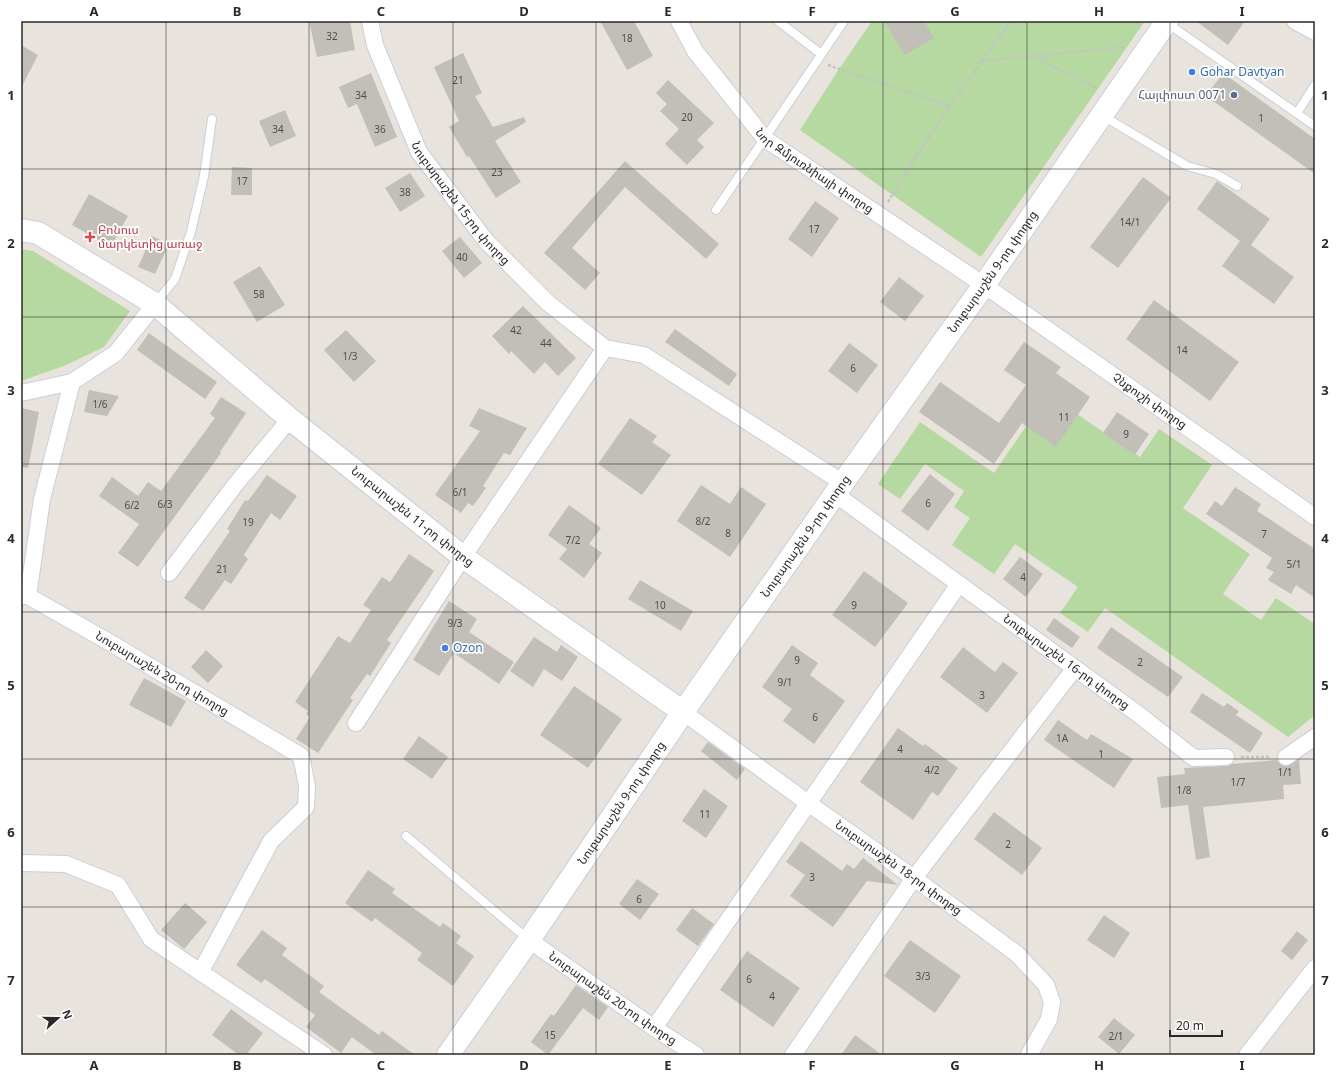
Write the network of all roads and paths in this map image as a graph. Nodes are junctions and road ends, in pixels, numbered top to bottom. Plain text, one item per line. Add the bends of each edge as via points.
1 (370, 21) edge
2 (679, 21) edge
3 (778, 21) edge
4 (844, 21) edge
5 (1012, 21) edge
6 (1295, 21) edge
7 (1167, 22) edge
8 (1315, 32) edge
9 (1127, 47) dead end
10 (819, 56) junction
11 (1034, 56) junction
12 (980, 61) junction
13 (1315, 85) edge
14 (1104, 91) dead end
15 (949, 106) junction
16 (1297, 113) junction
17 (1102, 116) junction
18 (212, 119) dead end
19 (1315, 126) edge
20 (765, 139) junction
21 (1237, 186) dead end
22 (716, 210) dead end
23 (880, 216) junction
24 (21, 230) edge
25 (984, 285) junction
26 (155, 304) junction
27 (605, 348) junction
28 (72, 382) junction
29 (21, 393) edge
30 (290, 419) junction
31 (839, 489) junction
32 (1315, 517) edge
33 (463, 557) junction
34 (169, 573) dead end
35 (959, 584) junction
36 (24, 596) edge
37 (1075, 668) junction
38 (684, 712) junction
39 (356, 723) dead end
40 (1315, 737) edge
41 (1226, 757) joint
42 (1286, 757) joint
43 (808, 803) junction
44 (406, 836) dead end
45 (21, 863) edge
46 (914, 878) junction
47 (529, 940) junction
48 (1315, 968) edge
49 (201, 971) junction
50 (654, 1028) junction
51 (324, 1055) edge
52 (448, 1055) edge
53 (696, 1055) edge
54 (793, 1055) edge
55 (1029, 1055) edge
56 (1247, 1055) edge

1 - 27 street, Նուբարաշեն 15-րդ փողոց via 375,45 419,152 486,241 548,303
2 - 20 street, Նոր Զմյուռնիայի փողոց via 695,51
3 - 10 lane
4 - 10 lane
5 - 12 path
6 - 8 street
7 - 16 lane
7 - 17 main road, Նուբարաշեն 9-րդ փողոց
9 - 11 path
10 - 15 path via 831,67
10 - 20 lane
11 - 12 path
11 - 14 path
12 - 15 path
13 - 16 lane
15 - 23 path
16 - 19 lane
17 - 21 lane via 1187,166 1216,174
17 - 25 main road, Նուբարաշեն 9-րդ փողոց
18 - 26 lane via 204,176 191,232 175,279
20 - 22 lane
20 - 23 street, Նոր Զմյուռնիայի փողոց
23 - 25 street, Նոր Զմյուռնիայի փողոց
24 - 26 main road, Նուբարաշեն 11-րդ փողոց via 38,232
25 - 31 main road, Նուբարաշեն 9-րդ փողոց
25 - 32 street, Չնքուշի փողոց
26 - 28 street via 116,353
26 - 30 main road, Նուբարաշեն 11-րդ փողոց
27 - 31 street, Նուբարաշեն 16-րդ փողոց via 644,355
27 - 33 street
28 - 29 street
28 - 36 street via 42,499
30 - 33 main road, Նուբարաշեն 11-րդ փողոց
30 - 34 street
31 - 35 street, Նուբարաշեն 16-րդ փողոց
31 - 38 main road, Նուբարաշեն 9-րդ փողոց
33 - 38 main road, Նուբարաշեն 11-րդ փողոց
33 - 39 street
35 - 37 street, Նուբարաշեն 16-րդ փողոց
35 - 43 street
36 - 49 street, Նուբարաշեն 20-րդ փողոց via 109,642 301,756 307,786 306,807 271,842
37 - 41 street, Նուբարաշեն 16-րդ փողոց via 1194,758
37 - 46 street
38 - 43 street, Նուբարաշեն 18-րդ փողոց
38 - 47 main road, Նուբարաշեն 9-րդ փողոց
40 - 42 street
41 - 42 path
43 - 46 street, Նուբարաշեն 18-րդ փողոց
43 - 50 street
44 - 47 lane
45 - 49 street via 66,864 118,885 151,939
46 - 54 street
46 - 55 street, Նուբարաշեն 18-րդ փողոց via 1017,954 1046,985 1052,1002 1049,1018
47 - 50 street, Նուբարաշեն 20-րդ փողոց
47 - 52 main road, Նուբարաշեն 9-րդ փողոց
48 - 56 street
49 - 51 street
50 - 53 street, Նուբարաշեն 20-րդ փողոց

